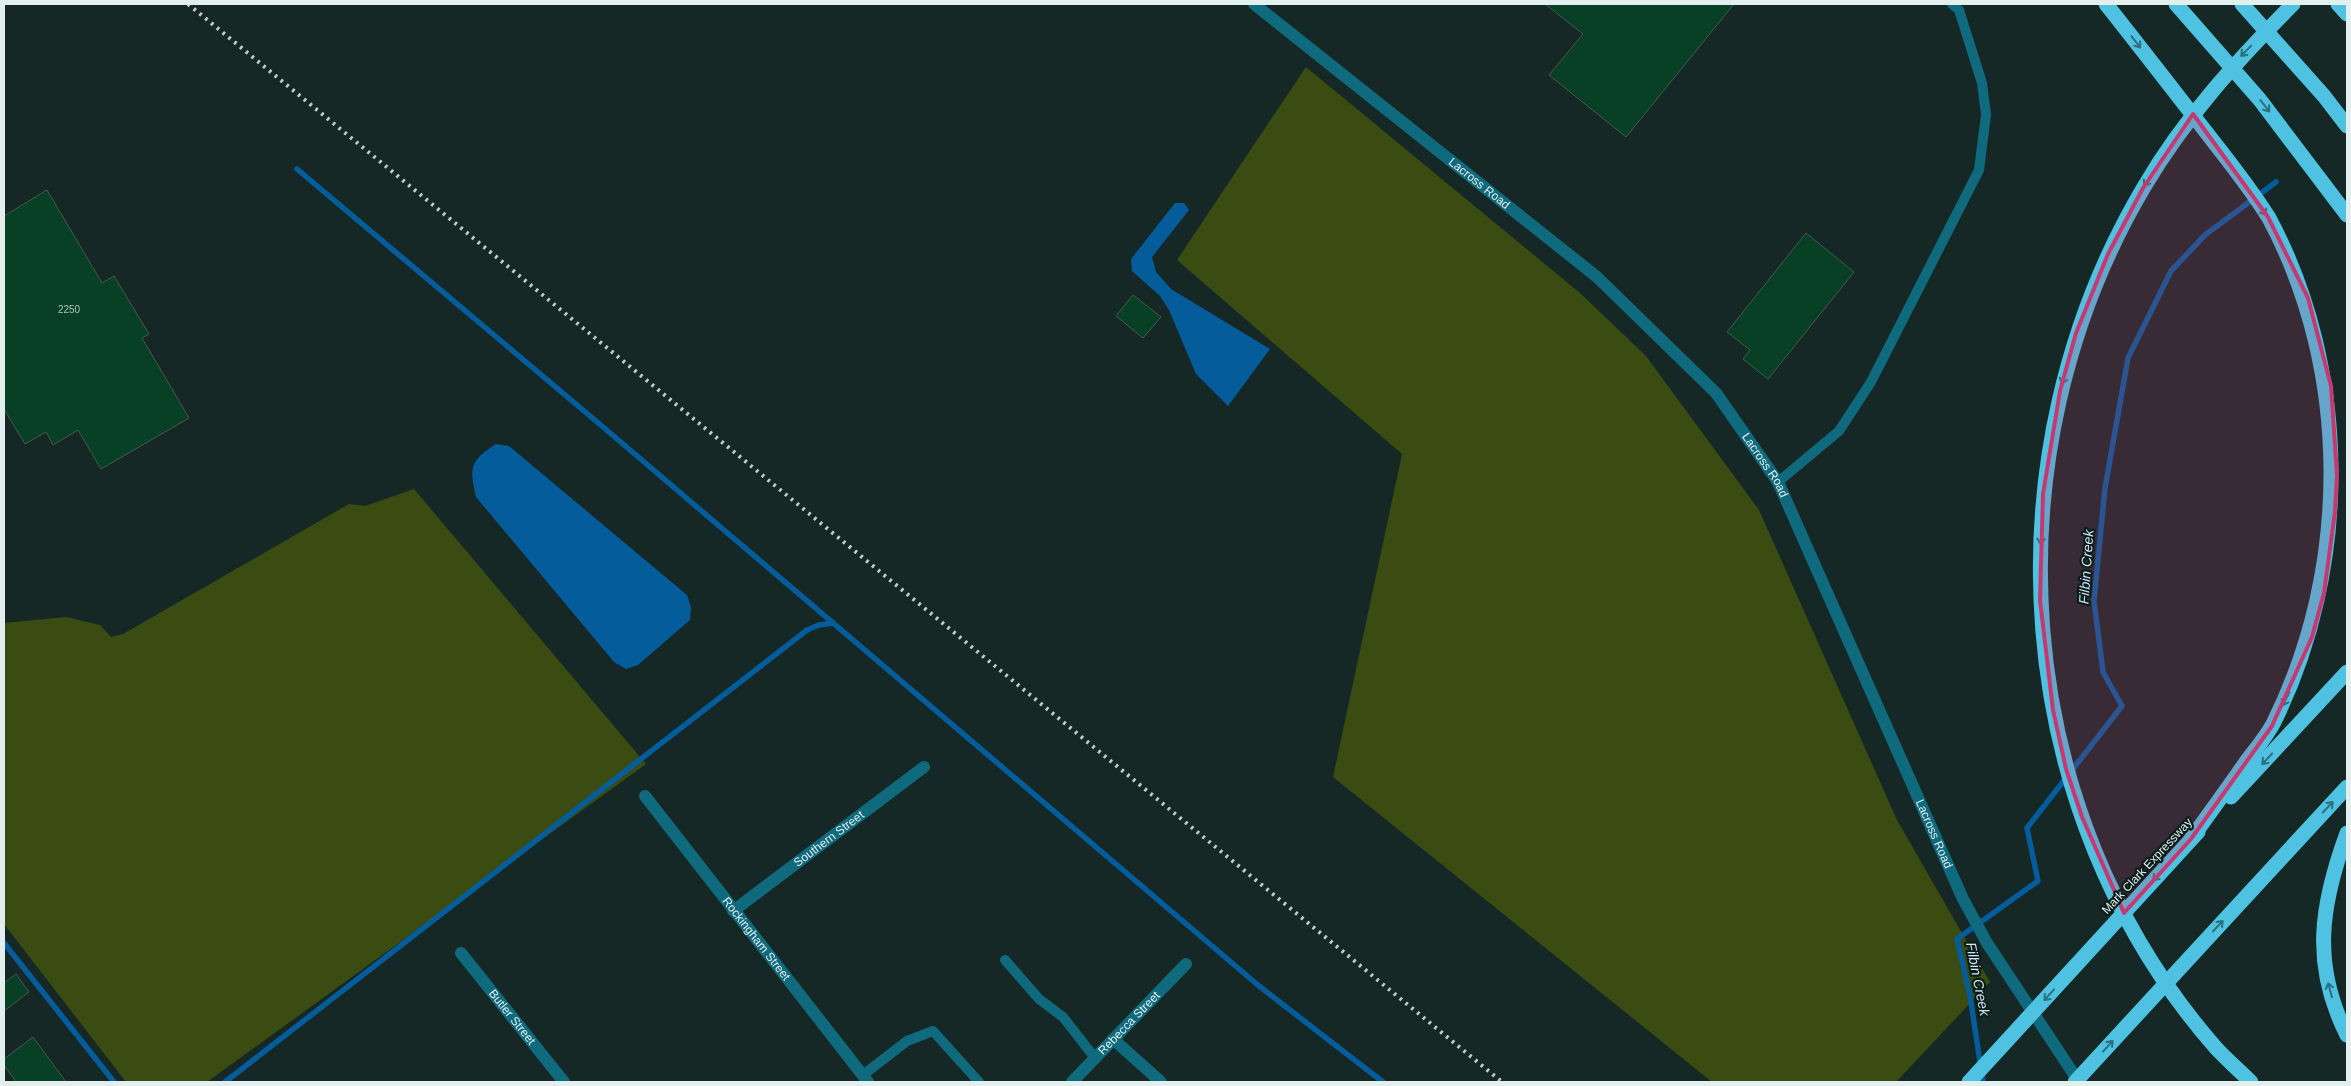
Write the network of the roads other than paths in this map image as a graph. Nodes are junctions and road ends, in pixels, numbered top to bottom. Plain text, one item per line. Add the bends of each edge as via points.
1 (1254, 4) edge
2 (1952, 4) edge
3 (2106, 4) edge
4 (2176, 4) edge
5 (2242, 4) edge
6 (2293, 4) edge
7 (2338, 4) edge
8 (2347, 14) edge
9 (2347, 126) edge
10 (2347, 215) edge
11 (1778, 482) junction
12 (2347, 672) edge
13 (924, 767) dead end
14 (2347, 786) edge
15 (644, 796) dead end
16 (2347, 833) edge
17 (2191, 839) junction
18 (733, 911) junction
19 (461, 953) dead end
20 (1005, 960) dead end
21 (1186, 964) dead end
22 (2347, 1035) edge
23 (1113, 1039) junction
24 (1095, 1058) junction
25 (865, 1079) edge
26 (564, 1082) edge
27 (979, 1082) edge
28 (1072, 1082) edge
29 (1161, 1082) edge
30 (1970, 1082) edge
31 (2077, 1082) edge
32 (2251, 1082) edge

1 - 11 street, Lacross Road via 1597,277 1716,393
2 - 11 lane via 1959,10 1982,83 1986,115 1979,170 1871,382 1840,431
3 -> 17 highway via 2235,168 2280,237 2308,298 2331,386 2337,475 2335,512 2324,593 2312,637 2272,726
4 -> 10 highway via 2260,100
5 - 9 highway
6 -> 32 highway via 2244,52 2177,134 2143,188 2108,254 2076,333 2060,391 2043,494 2040,600 2054,710 2066,769 2082,817 2109,885 2145,950 2217,1049
7 - 8 highway
11 - 31 street, Lacross Road via 1963,899 1987,944
12 -> 17 highway, Mark Clark Expressway
13 - 18 street, Southern Street
31 -> 14 highway
15 - 18 street, Rockingham Street
22 -> 16 highway via 2334,1006 2323,961 2324,913
17 -> 30 highway, Mark Clark Expressway
18 - 25 street, Rockingham Street
19 - 26 street, Butler Street
20 - 24 lane via 1039,999 1063,1017
21 - 23 street, Rebecca Street
23 - 24 street, Rebecca Street
23 - 29 street
24 - 28 street, Rebecca Street
25 - 27 lane via 907,1041 933,1031

